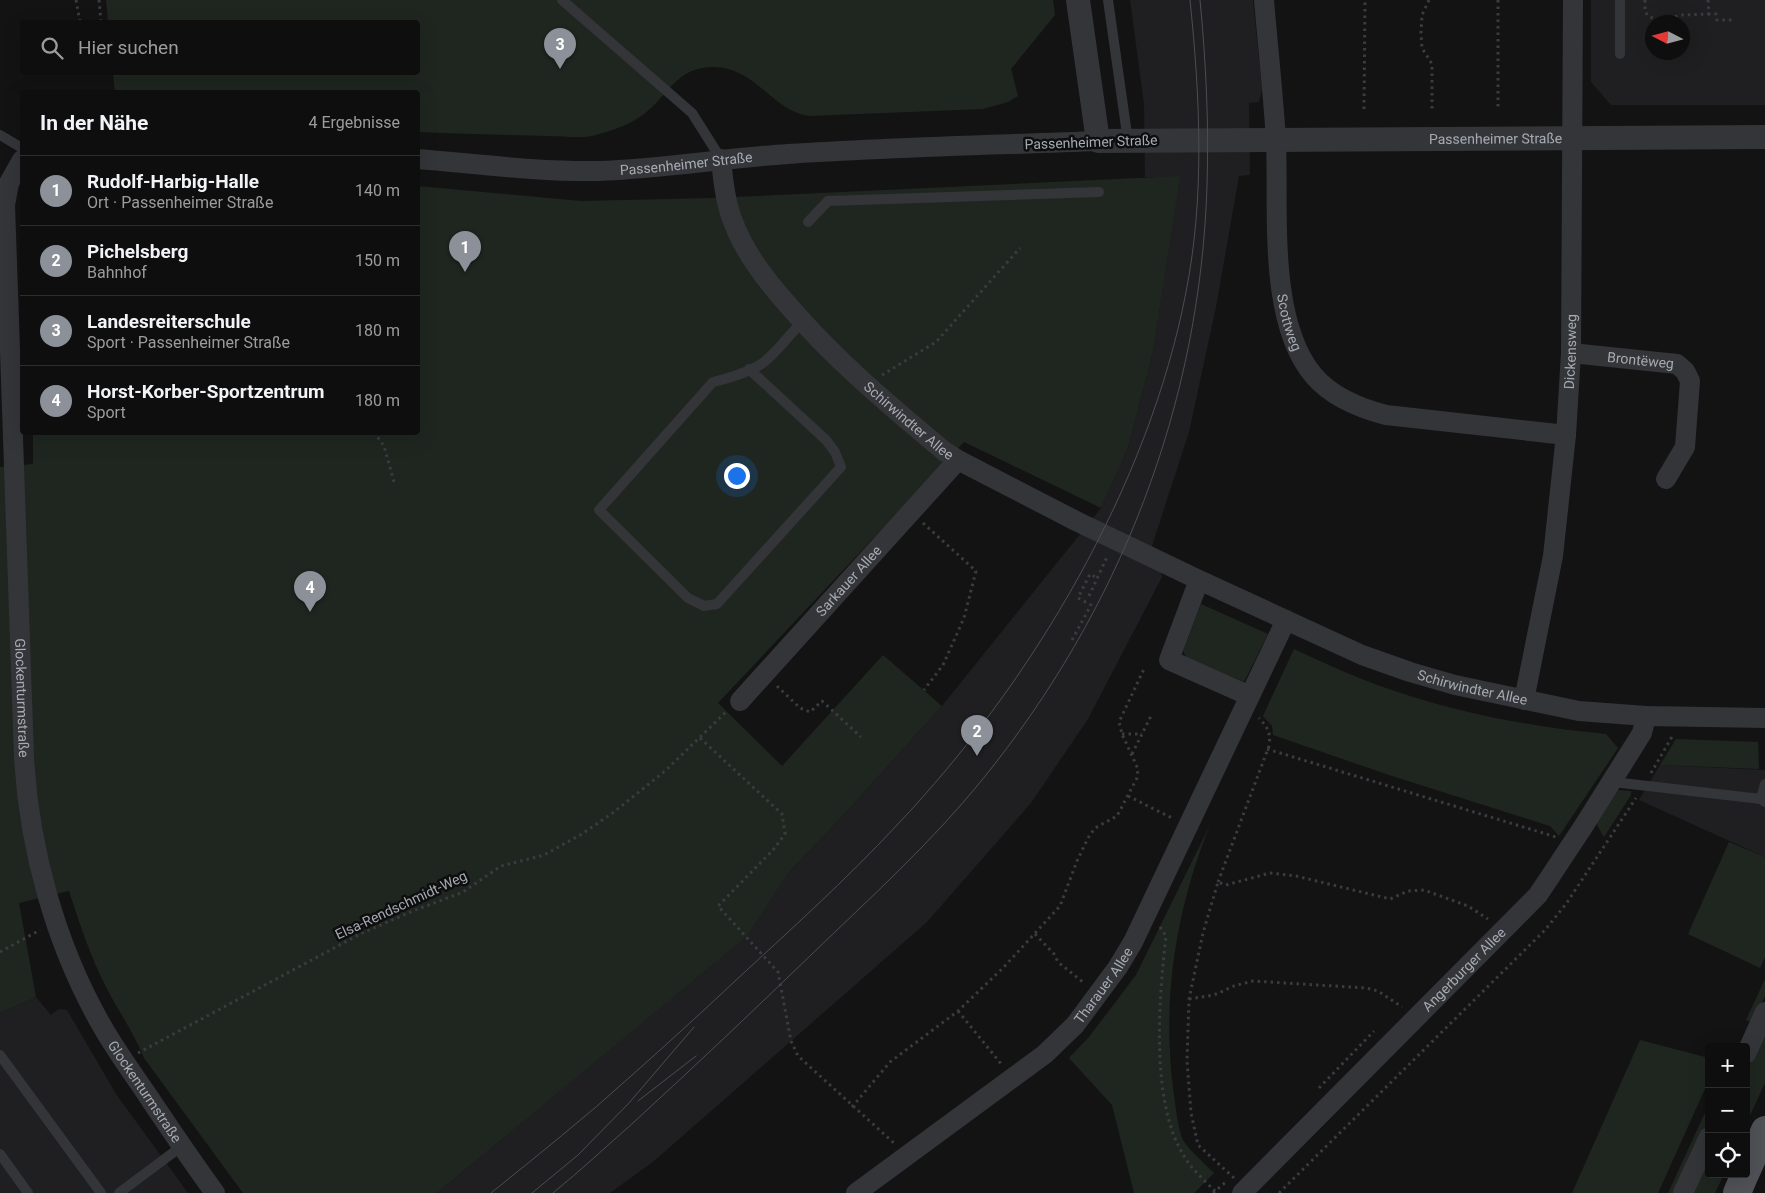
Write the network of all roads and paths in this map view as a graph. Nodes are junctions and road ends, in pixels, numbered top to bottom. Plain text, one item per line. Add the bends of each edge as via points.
1 (76, 0) edge
2 (99, 0) edge
3 (562, 0) edge
4 (1078, 0) edge
5 (1108, 0) edge
6 (1264, 0) edge
7 (1365, 0) edge
8 (1429, 0) edge
9 (1498, 0) edge
10 (1573, 0) edge
11 (1620, 0) edge
12 (1645, 0) edge
13 (1708, 0) edge
14 (1709, 14) junction
15 (80, 20) edge
16 (101, 20) edge
17 (1735, 20) dead end
18 (1620, 54) dead end
19 (1364, 109) dead end
20 (1432, 109) dead end
21 (1498, 109) dead end
22 (0, 135) edge
23 (1572, 137) junction
24 (1765, 137) edge
25 (1276, 140) junction
26 (1098, 141) junction
27 (1136, 141) junction
28 (20, 147) edge
29 (420, 159) edge
30 (721, 159) junction
31 (20, 164) edge
32 (1099, 192) dead end
33 (808, 222) dead end
34 (1020, 248) dead end
35 (15, 308) edge
36 (802, 322) junction
37 (1571, 353) junction
38 (749, 369) junction
39 (866, 385) junction
40 (376, 435) edge
41 (1566, 435) junction
42 (958, 460) junction
43 (1666, 478) dead end
44 (394, 482) dead end
45 (911, 513) junction
46 (1107, 557) dead end
47 (1097, 578) junction
48 (1198, 580) junction
49 (1089, 596) dead end
50 (1286, 620) junction
51 (1072, 640) dead end
52 (1144, 669) dead end
53 (765, 673) junction
54 (924, 690) dead end
55 (1250, 696) junction
56 (1524, 700) junction
57 (735, 704) joint
58 (1152, 714) dead end
59 (1646, 716) junction
60 (1258, 717) dead end
61 (1765, 718) edge
62 (1122, 734) junction
63 (1142, 734) junction
64 (1673, 735) dead end
65 (861, 737) dead end
66 (700, 738) junction
67 (1268, 749) junction
68 (1132, 755) junction
69 (1613, 782) junction
70 (1765, 784) edge
71 (1644, 785) junction
72 (1128, 796) junction
73 (1763, 800) edge
74 (1175, 820) dead end
75 (1561, 839) dead end
76 (1218, 882) junction
77 (1158, 924) dead end
78 (40, 930) dead end
79 (1501, 933) junction
80 (1035, 934) junction
81 (0, 952) edge
82 (1087, 985) dead end
83 (1189, 999) junction
84 (958, 1012) junction
85 (1765, 1012) edge
86 (1397, 1014) dead end
87 (1374, 1031) dead end
88 (1750, 1045) edge
89 (0, 1055) edge
90 (124, 1060) junction
91 (1003, 1066) dead end
92 (1315, 1093) dead end
93 (852, 1107) junction
94 (1765, 1130) edge
95 (896, 1144) dead end
96 (182, 1146) junction
97 (1705, 1146) edge
98 (0, 1154) edge
99 (1750, 1164) edge
100 (1240, 1170) dead end
101 (1744, 1178) edge
102 (1240, 1186) edge
103 (1215, 1192) edge
104 (28, 1193) edge
105 (100, 1193) edge
106 (119, 1193) edge
107 (215, 1193) edge
108 (856, 1193) edge
109 (1279, 1193) edge
110 (1683, 1193) edge
111 (1737, 1193) edge

1 - 15 path
2 - 16 path
3 - 30 lane via 692,113
4 - 26 street
5 - 27 lane
6 - 25 street, Scottweg
7 - 19 path
8 - 20 path via 1422,15 1421,33 1422,48 1432,64
9 - 21 path
10 - 23 street, Dickensweg
11 - 18 lane
12 - 14 path via 1648,16 1660,21 1681,15
13 - 14 path
14 - 17 path via 1716,14 1717,20
22 - 28 lane
23 - 24 street, Passenheimer Straße
23 - 25 street, Passenheimer Straße
23 - 37 street, Dickensweg
25 - 27 street, Passenheimer Straße
25 - 41 street, Scottweg via 1278,262 1283,306 1303,360 1314,376 1344,399 1386,415
26 - 27 street, Passenheimer Straße
26 - 30 street, Passenheimer Straße via 854,150
29 - 30 street, Passenheimer Straße via 590,170 668,166
30 - 36 street, Schirwindter Allee via 732,220 747,252 763,277
31 - 35 street, Glockenturmstraße via 9,183 5,205
32 - 33 lane via 828,201
34 - 39 path via 936,342
35 - 90 street, Glockenturmstraße via 24,757 30,812 56,925 82,987
36 - 38 lane via 764,362
36 - 39 street, Schirwindter Allee
37 - 41 street, Dickensweg
37 - 43 street, Brontëweg via 1677,364 1685,371 1690,380 1685,447
38 - 38 lane via 733,378 713,382 599,510 688,598 704,606 717,604 841,467 836,452 826,440
39 - 42 street, Schirwindter Allee
40 - 44 path via 384,446
41 - 56 street, Dickensweg via 1552,556
42 - 45 street, Sarkauer Allee
42 - 48 street, Schirwindter Allee
45 - 53 street, Sarkauer Allee
45 - 54 path via 976,570 964,618 943,665
46 - 47 path
47 - 49 path
47 - 51 path via 1090,574 1078,598 1091,605
48 - 50 street, Schirwindter Allee
48 - 55 street via 1169,660
50 - 55 street, Tharauer Allee
50 - 56 street, Schirwindter Allee via 1362,655 1410,672
52 - 62 path via 1119,722
53 - 57 street, Sarkauer Allee
53 - 65 path via 800,708 810,712 822,701
55 - 108 street, Tharauer Allee via 1133,942 1075,1026 1045,1054
56 - 59 street, Schirwindter Allee via 1579,711
57 - 66 path, Elsa-Rendschmidt-Weg
58 - 63 path
59 - 61 street, Schirwindter Allee
59 - 69 street, Angerburger Allee via 1642,733
60 - 67 path via 1271,736
62 - 63 path
62 - 68 path
63 - 68 path
64 - 71 path
66 - 90 path, Elsa-Rendschmidt-Weg via 665,772 582,834 544,854 501,866 464,892 362,933
66 - 93 path via 782,814 785,834 718,906 778,972 791,1041 798,1056
67 - 75 path
67 - 76 path
68 - 72 path via 1138,769
69 - 71 lane
69 - 79 street, Angerburger Allee via 1538,895
70 - 73 lane
71 - 73 lane
71 - 109 path via 1566,904 1545,930
72 - 74 path
72 - 80 path via 1117,816 1094,828 1060,906
76 - 79 path via 1226,885 1270,873 1296,876 1390,899 1408,891 1424,890 1468,906 1488,919
76 - 83 path
77 - 103 path via 1166,936 1159,1018 1164,1101 1172,1133 1184,1158
78 - 81 path
79 - 102 street, Angerburger Allee
80 - 82 path via 1062,966
80 - 84 path
83 - 86 path via 1214,995 1253,981 1366,988 1378,991 1404,1008
83 - 102 path via 1187,1061 1191,1113 1198,1145
84 - 91 path
84 - 93 path via 890,1062
85 - 88 street
87 - 92 path
89 - 105 lane
90 - 96 street, Glockenturmstraße
93 - 95 path
94 - 99 main road
96 - 106 lane
96 - 107 street, Glockenturmstraße
97 - 110 street
98 - 104 lane
100 - 102 path
101 - 111 main road
102 - 103 path

